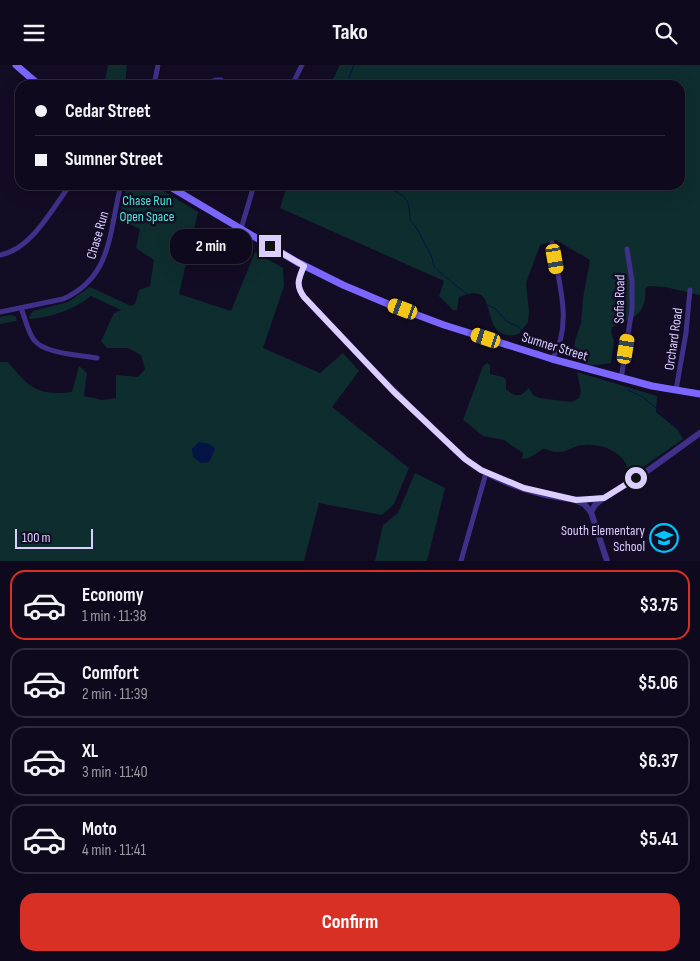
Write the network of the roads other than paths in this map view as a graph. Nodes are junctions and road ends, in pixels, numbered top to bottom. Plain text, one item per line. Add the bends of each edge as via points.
1 (16, 65) edge
2 (158, 65) edge
3 (302, 65) edge
4 (33, 80) edge
5 (155, 80) edge
6 (294, 80) edge
7 (66, 190) edge
8 (120, 190) edge
9 (183, 190) edge
10 (253, 190) edge
11 (241, 229) junction
12 (552, 243) dead end
13 (628, 249) dead end
14 (0, 255) edge
15 (304, 266) junction
16 (690, 290) dead end
17 (21, 308) junction
18 (0, 311) edge
19 (97, 358) dead end
20 (552, 359) junction
21 (621, 379) junction
22 (676, 390) junction
23 (700, 394) edge
24 (700, 433) edge
25 (486, 473) junction
26 (604, 498) junction
27 (576, 500) junction
28 (591, 512) junction
29 (461, 561) edge
30 (606, 561) edge

1 - 4 main road
2 - 5 street
3 - 6 street
7 - 14 street via 32,236 18,249
8 - 17 street, Chase Run via 107,251 95,274 72,295
9 - 11 main road, Sumner Street
10 - 11 street
11 - 15 main road, Sumner Street
12 - 20 street via 564,318 559,345
13 - 21 street, Sofia Road via 632,281 631,319
15 - 20 main road, Sumner Street via 424,318
15 - 25 street via 298,282 304,297 393,391 465,459
16 - 22 street, Orchard Road
17 - 18 street, Chase Run
17 - 19 street via 38,344 46,349
20 - 21 main road, Sumner Street
21 - 22 main road, Sumner Street
22 - 23 main road, Sumner Street
24 - 26 street
25 - 27 street via 524,488
25 - 29 street
26 - 27 street
26 - 28 street
27 - 28 street
28 - 30 street

